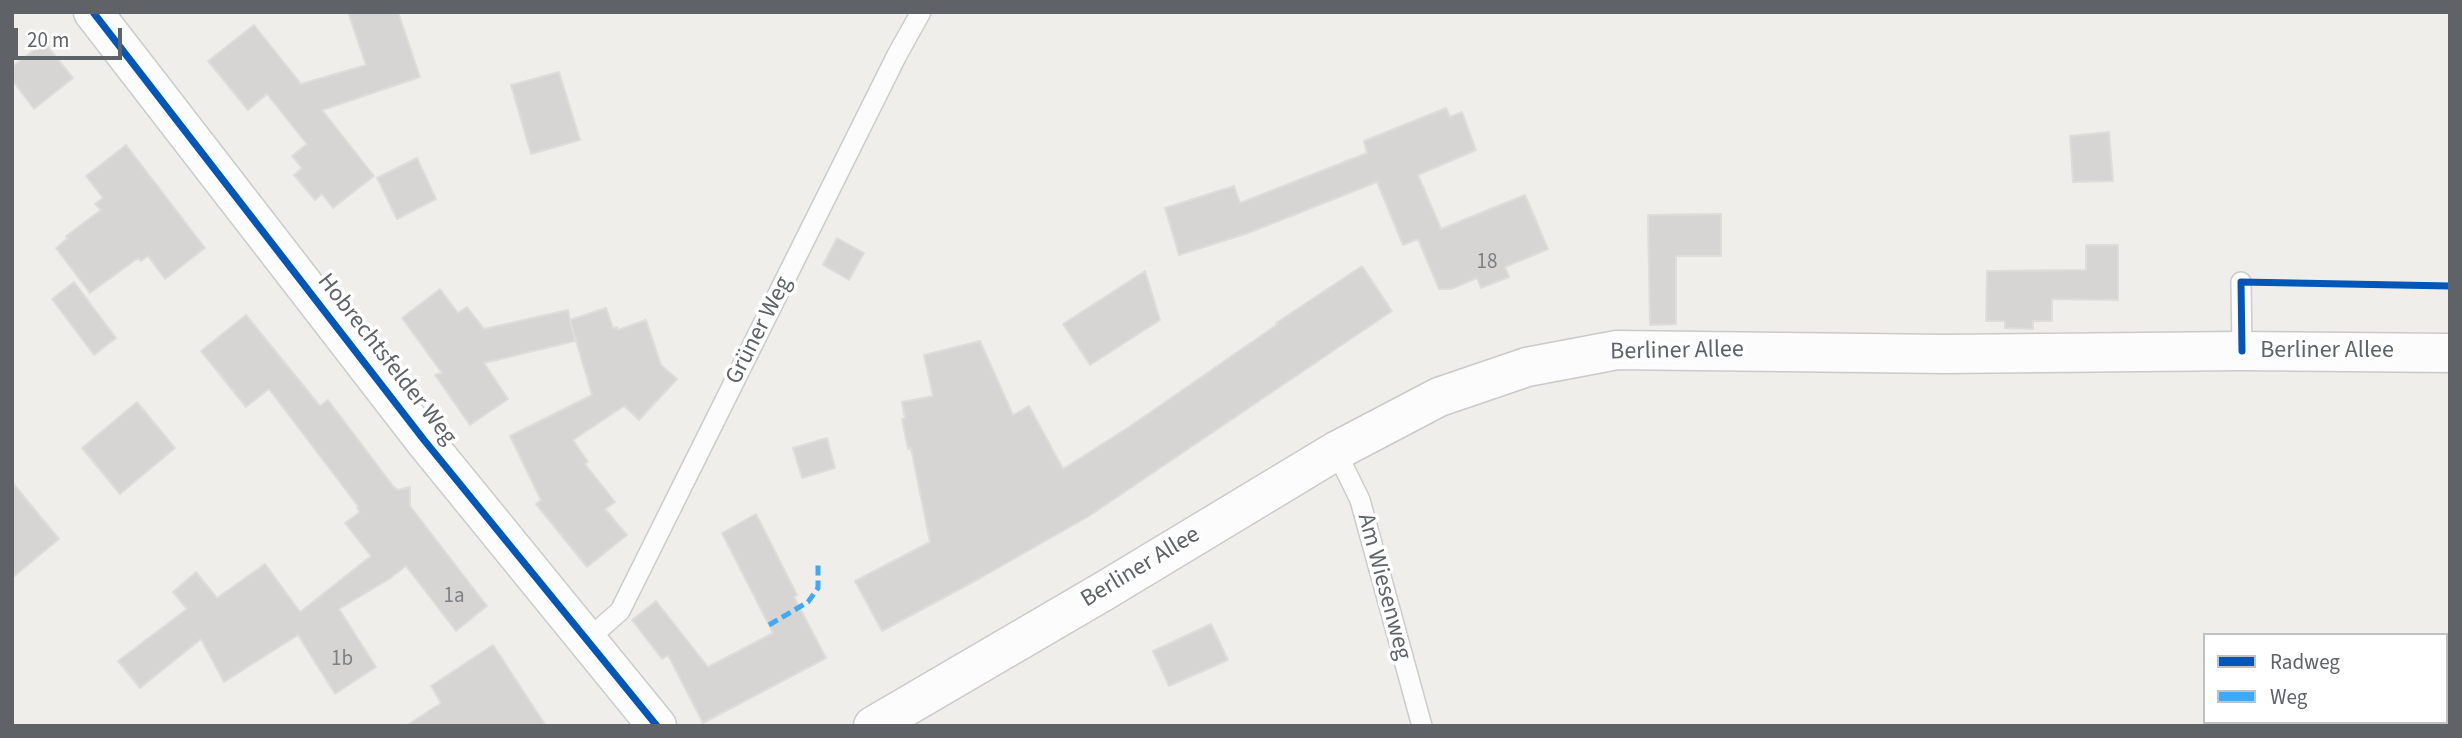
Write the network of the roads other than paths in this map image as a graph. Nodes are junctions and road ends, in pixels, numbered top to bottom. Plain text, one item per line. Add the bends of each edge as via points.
1 (93, 12) edge
2 (921, 12) edge
3 (2241, 282) dead end
4 (2242, 351) junction
5 (2450, 353) edge
6 (1336, 451) junction
7 (587, 640) junction
8 (657, 726) edge
9 (873, 726) edge
10 (1422, 726) edge

1 - 7 main road, Hobrechtsfelder Weg via 430,449
2 - 7 lane, Grüner Weg via 620,611
3 - 4 lane
4 - 5 main road, Berliner Allee
4 - 6 main road, Berliner Allee via 1617,350 1527,367 1439,397
6 - 9 main road, Berliner Allee
6 - 10 lane, Am Wiesenweg via 1360,500
7 - 8 main road, Hobrechtsfelder Weg

